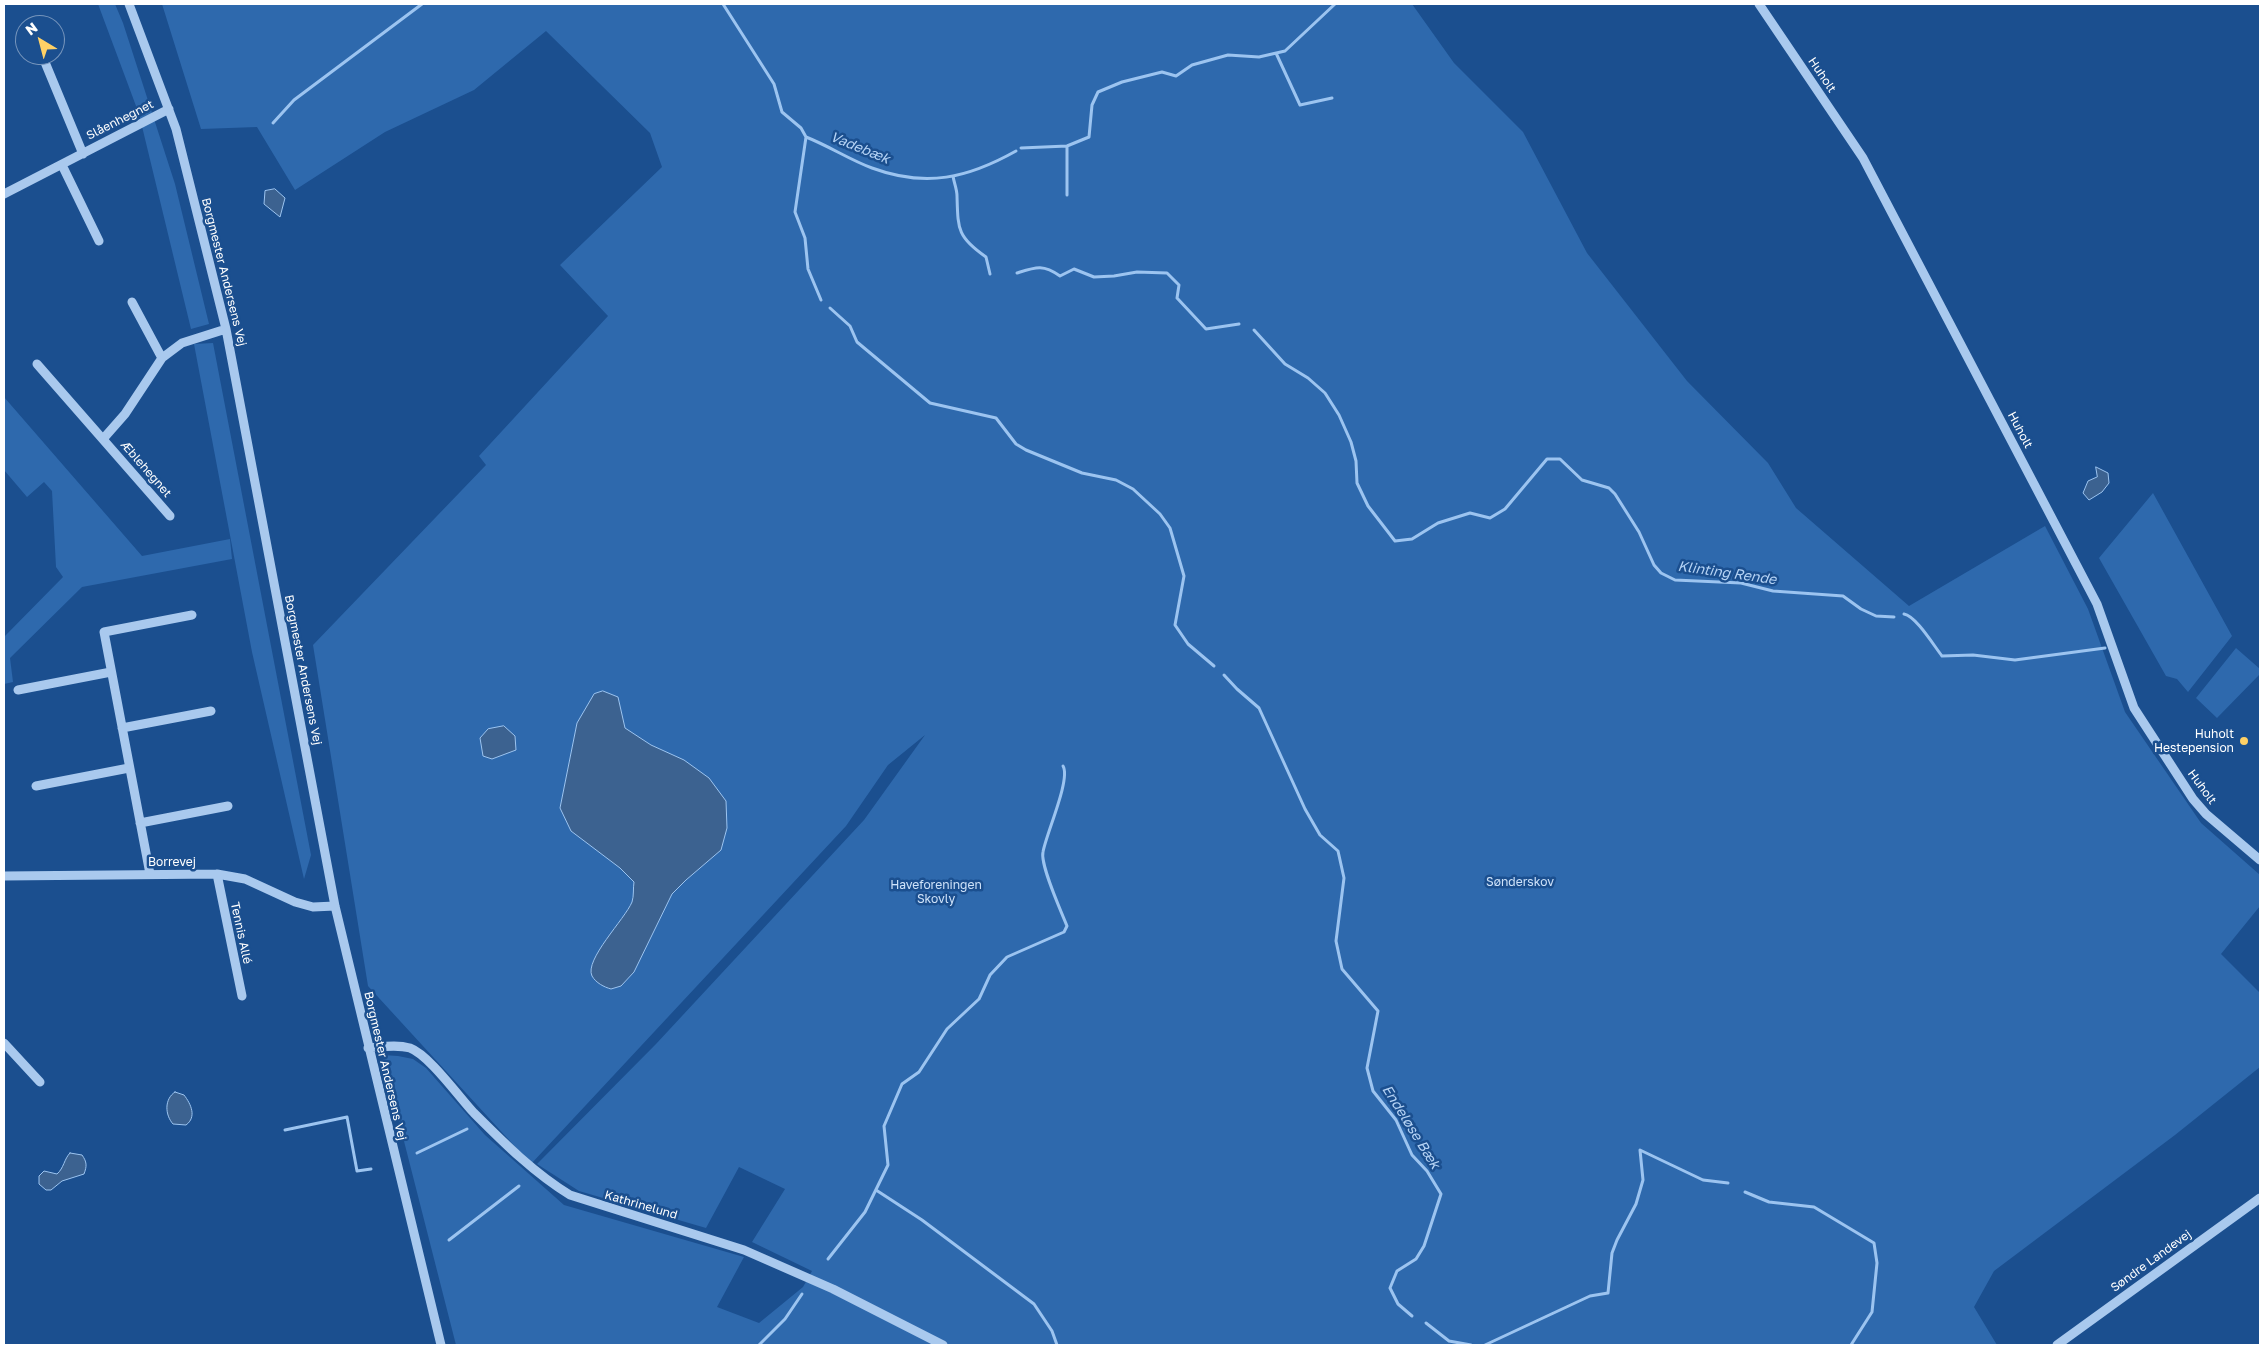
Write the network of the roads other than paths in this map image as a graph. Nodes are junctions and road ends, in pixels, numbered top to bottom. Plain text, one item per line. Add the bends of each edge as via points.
1 (129, 4) edge
2 (1759, 4) edge
3 (46, 65) edge
4 (169, 109) junction
5 (83, 154) junction
6 (62, 164) junction
7 (4, 194) edge
8 (100, 241) dead end
9 (132, 302) dead end
10 (226, 329) junction
11 (162, 358) junction
12 (37, 364) dead end
13 (103, 439) junction
14 (170, 516) dead end
15 (192, 615) dead end
16 (111, 672) junction
17 (18, 690) dead end
18 (211, 711) dead end
19 (122, 728) junction
20 (129, 768) junction
21 (36, 786) dead end
22 (228, 806) dead end
23 (140, 823) junction
24 (2260, 860) edge
25 (150, 874) junction
26 (217, 874) junction
27 (4, 876) edge
28 (335, 906) junction
29 (242, 996) dead end
30 (4, 1043) edge
31 (368, 1048) junction
32 (40, 1082) dead end
33 (2260, 1198) edge
34 (441, 1345) edge
35 (943, 1345) edge
36 (2057, 1345) edge

1 - 4 street, Borgmester Andersens Vej
2 - 24 street, Huholt via 1863,158 2097,604 2134,708 2193,799
3 - 5 street, Slåenhegnet
4 - 5 street, Slåenhegnet
4 - 10 street, Borgmester Andersens Vej
5 - 6 street, Slåenhegnet
6 - 7 street, Slåenhegnet
6 - 8 street
9 - 11 street
10 - 11 street, Æblehegnet via 182,343
10 - 28 street, Borgmester Andersens Vej
11 - 13 street, Æblehegnet via 125,414
12 - 13 street, Æblehegnet
13 - 14 street, Æblehegnet
15 - 16 street via 104,632
16 - 17 street
16 - 19 street
18 - 19 street
19 - 20 street
20 - 21 street
20 - 23 street
22 - 23 street
23 - 25 street
25 - 26 street, Borrevej
25 - 27 street, Borrevej
26 - 28 street, Borrevej via 245,879 295,902 314,907
26 - 29 street, Tennis Allé
28 - 31 street, Borgmester Andersens Vej
30 - 32 street
31 - 34 street, Borgmester Andersens Vej
31 - 35 street, Kathrinelund via 396,1045 411,1049 426,1060 507,1145 570,1196 744,1250 833,1289
33 - 36 street, Søndre Landevej

